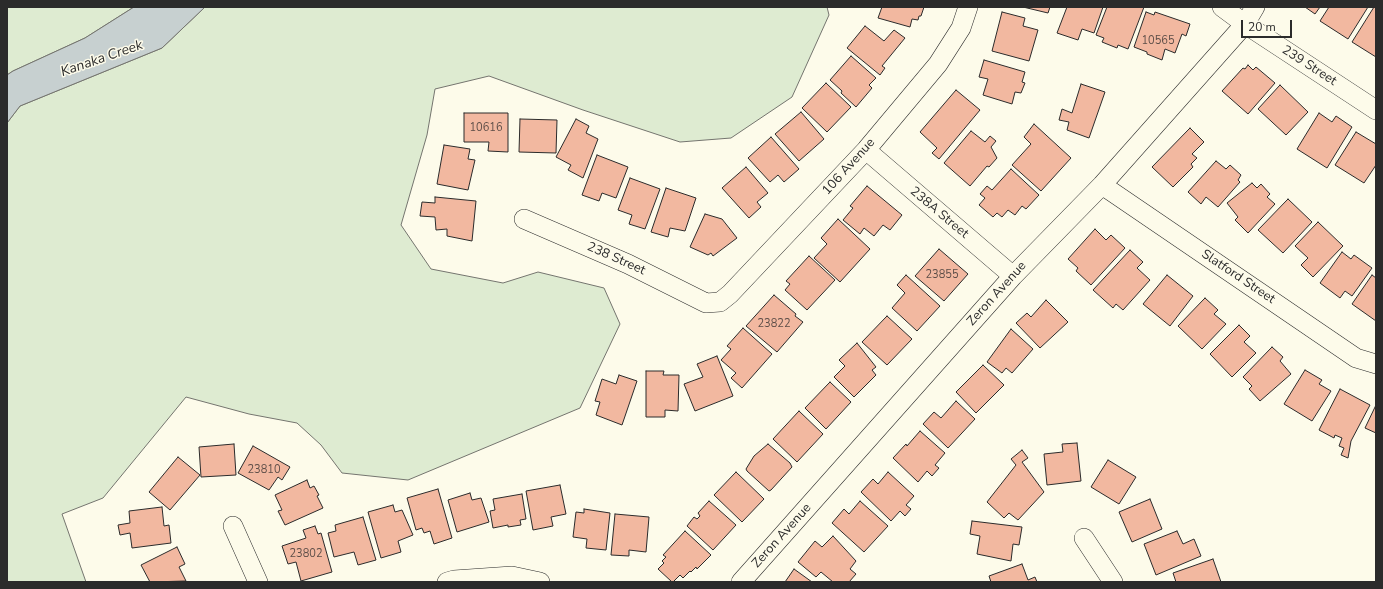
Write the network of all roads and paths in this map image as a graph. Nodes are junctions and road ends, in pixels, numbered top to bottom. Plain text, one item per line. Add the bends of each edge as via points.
1 (968, 7) edge
2 (1222, 7) edge
3 (1255, 7) edge
4 (1245, 24) junction
5 (1376, 110) edge
6 (866, 150) junction
7 (1102, 185) junction
8 (524, 219) dead end
9 (1013, 276) junction
10 (706, 303) joint
11 (1376, 364) edge
12 (234, 526) dead end
13 (1084, 538) dead end
14 (258, 582) edge
15 (447, 582) edge
16 (540, 582) edge
17 (741, 582) edge
18 (1113, 582) edge

1 - 6 street, 106 Avenue via 961,28 938,64
2 - 4 street, 239 Street
3 - 4 street, Zeron Avenue
4 - 5 street, 239 Street
4 - 7 street, Zeron Avenue
6 - 9 street, 238A Street
6 - 10 street, 106 Avenue via 730,294 720,302
7 - 9 street, Zeron Avenue
7 - 11 street, Slatford Street via 1356,358
8 - 10 street, 238 Street via 628,264
9 - 17 street, Zeron Avenue
12 - 14 street
13 - 18 street
15 - 16 street via 512,576

